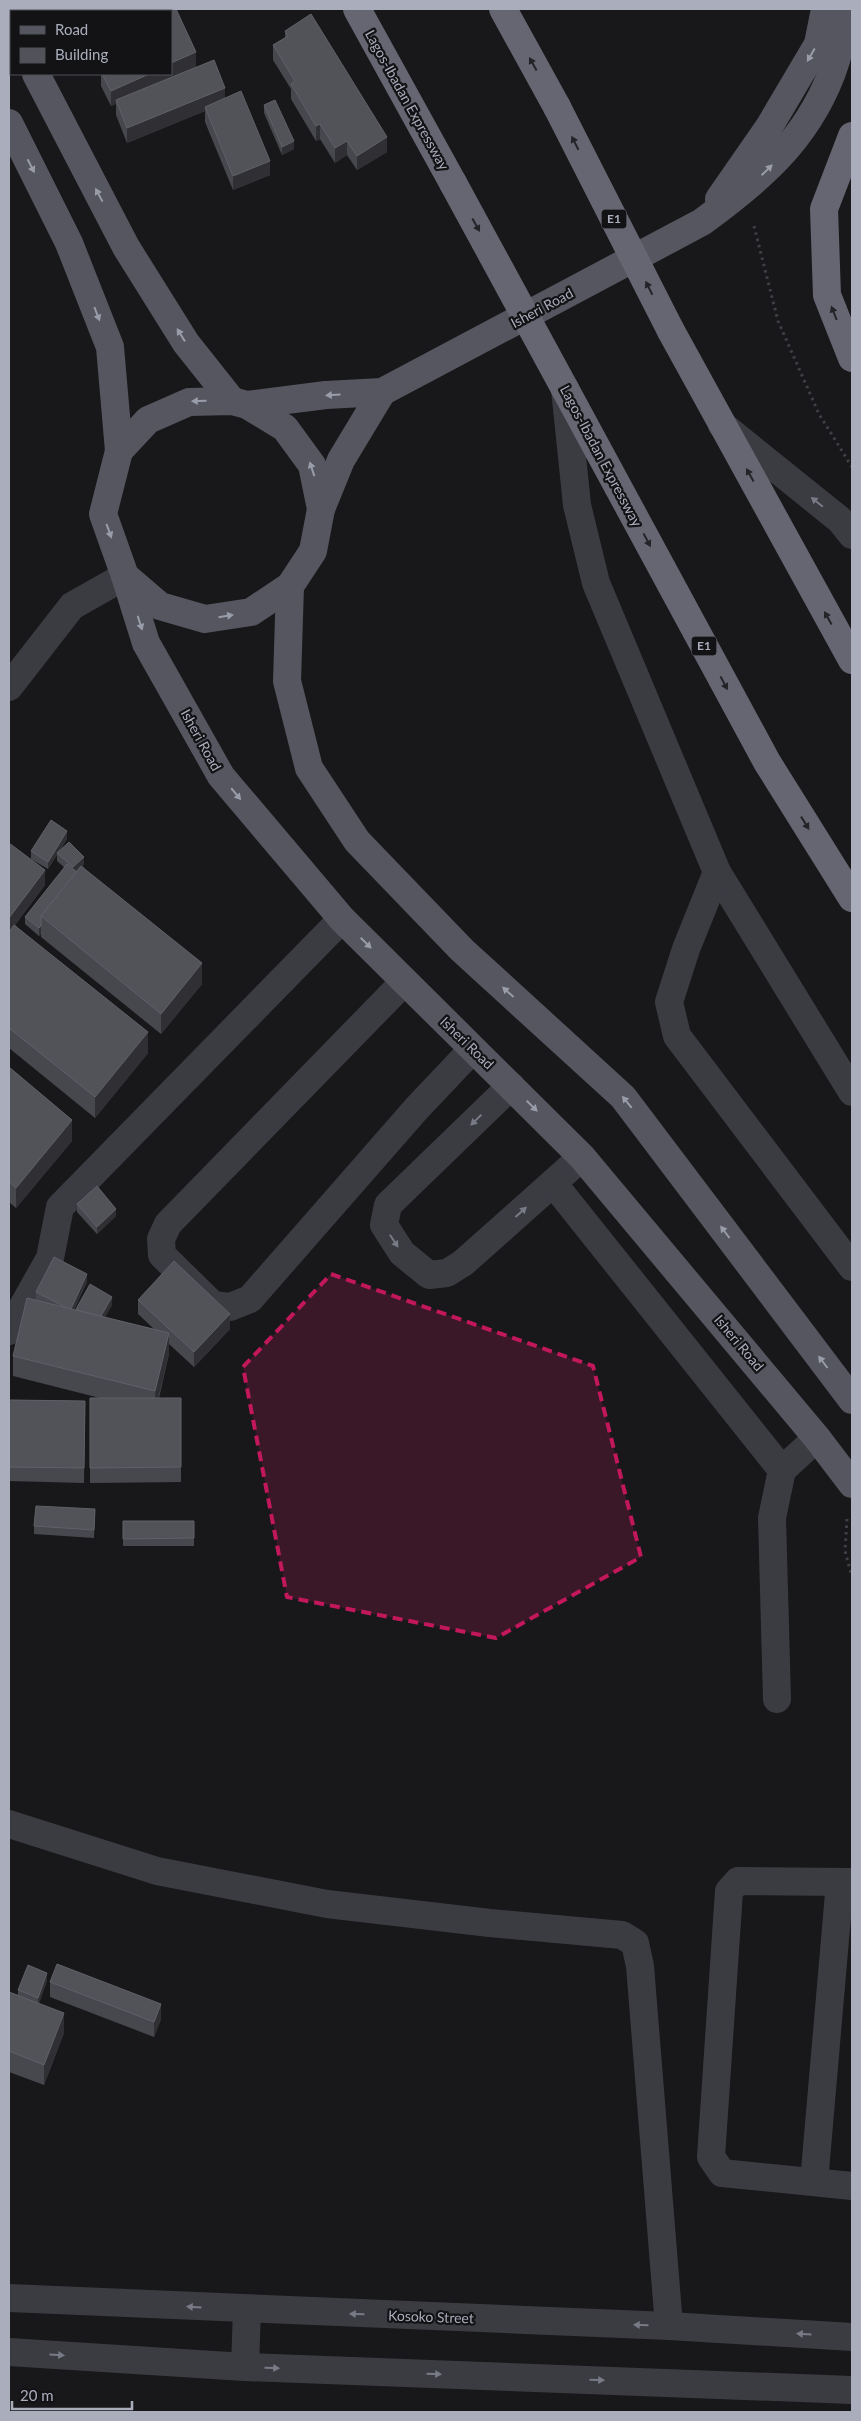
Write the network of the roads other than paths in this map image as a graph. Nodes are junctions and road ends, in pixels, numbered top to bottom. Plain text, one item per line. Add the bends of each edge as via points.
1 (357, 9) edge
2 (503, 9) edge
3 (825, 9) edge
4 (850, 9) edge
5 (37, 75) edge
6 (9, 123) edge
7 (852, 136) edge
8 (702, 222) junction
9 (852, 358) edge
10 (565, 389) junction
11 (382, 392) junction
12 (240, 403) junction
13 (722, 424) junction
14 (119, 451) junction
15 (321, 509) junction
16 (852, 535) edge
17 (125, 576) junction
18 (290, 586) junction
19 (852, 660) edge
20 (9, 687) edge
21 (717, 872) junction
22 (852, 898) edge
23 (342, 919) junction
24 (404, 982) junction
25 (472, 1050) junction
26 (511, 1086) junction
27 (852, 1092) edge
28 (582, 1157) junction
29 (553, 1183) junction
30 (852, 1268) edge
31 (9, 1331) edge
32 (852, 1400) edge
33 (817, 1438) junction
34 (782, 1470) junction
35 (852, 1484) edge
36 (777, 1699) dead end
37 (9, 1824) edge
38 (846, 1882) edge
39 (814, 2182) junction
40 (852, 2186) edge
41 (9, 2298) edge
42 (247, 2309) junction
43 (669, 2326) junction
44 (852, 2337) edge
45 (9, 2352) edge
46 (245, 2367) junction
47 (852, 2390) edge

1 -> 10 highway, Lagos-Ibadan Expressway / E1, bridge
13 -> 2 highway, E1, bridge
3 -> 8 main road, Isheri Road via 818,44 769,127
8 -> 4 main road, Isheri Road via 748,188 786,152 831,75
12 -> 5 main road via 186,343 126,247
6 -> 14 main road via 69,243 110,347
9 -> 7 highway via 827,295 824,209
8 - 11 main road, Isheri Road
10 - 21 street via 577,505 596,583
10 -> 22 highway, Lagos-Ibadan Expressway / E1 via 767,762
11 -> 12 main road, Isheri Road
11 - 15 main road, Isheri Road via 341,460
12 -> 14 main road, Isheri Road via 188,402 148,420
15 -> 12 main road, Isheri Road via 312,465 286,428
16 -> 13 street via 840,520
19 -> 13 highway, E1
14 -> 17 main road, Isheri Road via 103,514
15 - 18 main road, Isheri Road via 313,550
17 -> 18 main road, Isheri Road via 160,606 205,619 251,612
17 - 20 street via 72,606
17 -> 23 main road, Isheri Road via 146,643 221,776
32 -> 18 main road via 623,1097 462,950 357,841 309,768 287,681
21 - 27 street
21 - 30 street via 669,1002 677,1036
23 -> 24 main road, Isheri Road
23 - 31 street via 60,1207 50,1258
24 - 25 main road, Isheri Road
24 - 25 street via 168,1224 161,1239 162,1255 213,1305 230,1307 250,1299
25 - 26 main road, Isheri Road
26 -> 28 main road, Isheri Road
26 -> 29 street via 388,1205 384,1225 402,1253 429,1275 447,1272 463,1264
28 - 29 street
28 - 33 main road, Isheri Road
29 - 34 street
33 - 34 street
33 - 35 main road, Isheri Road
34 - 36 street via 772,1518
37 - 43 street via 156,1871 229,1886 327,1904 622,1935 635,1943 640,1966
38 - 39 street
38 - 39 street via 738,1881 728,1891 711,2157 722,2173
39 - 40 street
42 -> 41 street, Kosoko Street
43 -> 42 street, Kosoko Street
42 - 46 street
44 -> 43 street, Kosoko Street
45 -> 46 street
46 -> 47 street

